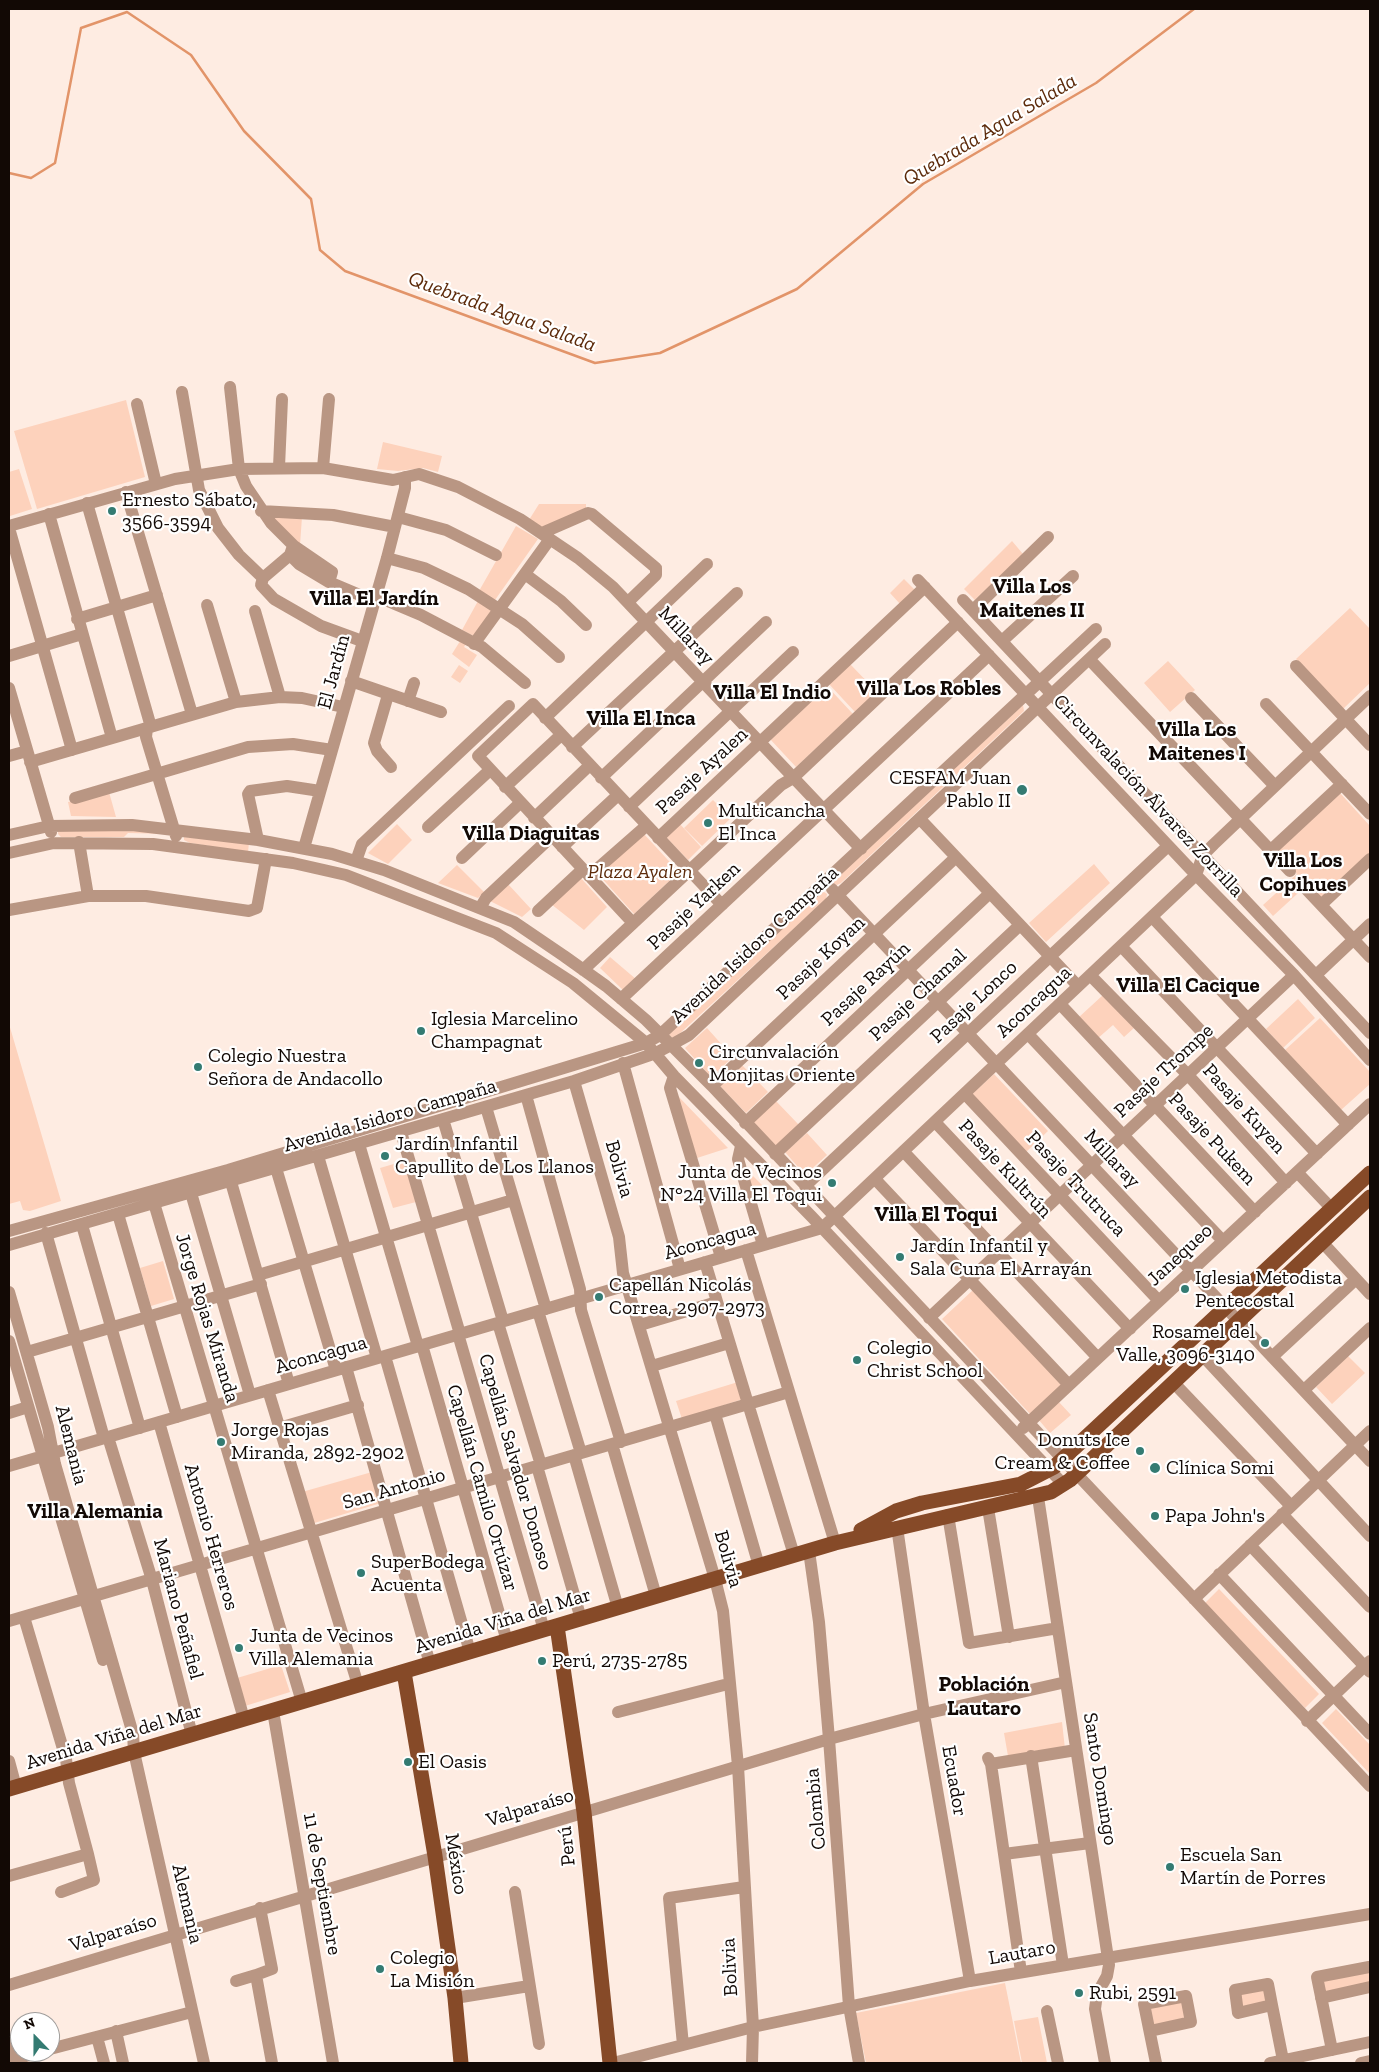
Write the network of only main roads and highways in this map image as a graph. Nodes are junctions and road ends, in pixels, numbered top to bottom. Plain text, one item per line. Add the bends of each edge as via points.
1 (1370, 1173) edge
2 (1370, 1196) edge
3 (893, 1521) junction
4 (550, 1628) junction
5 (404, 1672) junction
6 (12, 1788) edge
7 (461, 2063) edge
8 (610, 2063) edge

1 - 3 main road, Avenida Viña del Mar via 1050,1470 1021,1484 922,1503
2 - 3 main road, Avenida Viña del Mar via 1064,1485 1038,1497 988,1508 948,1516
3 - 4 main road, Avenida Viña del Mar via 835,1543
4 - 5 main road, Avenida Viña del Mar
4 - 8 main road, Perú via 584,1812
5 - 6 main road, Avenida Viña del Mar
5 - 7 main road, México via 435,1856

